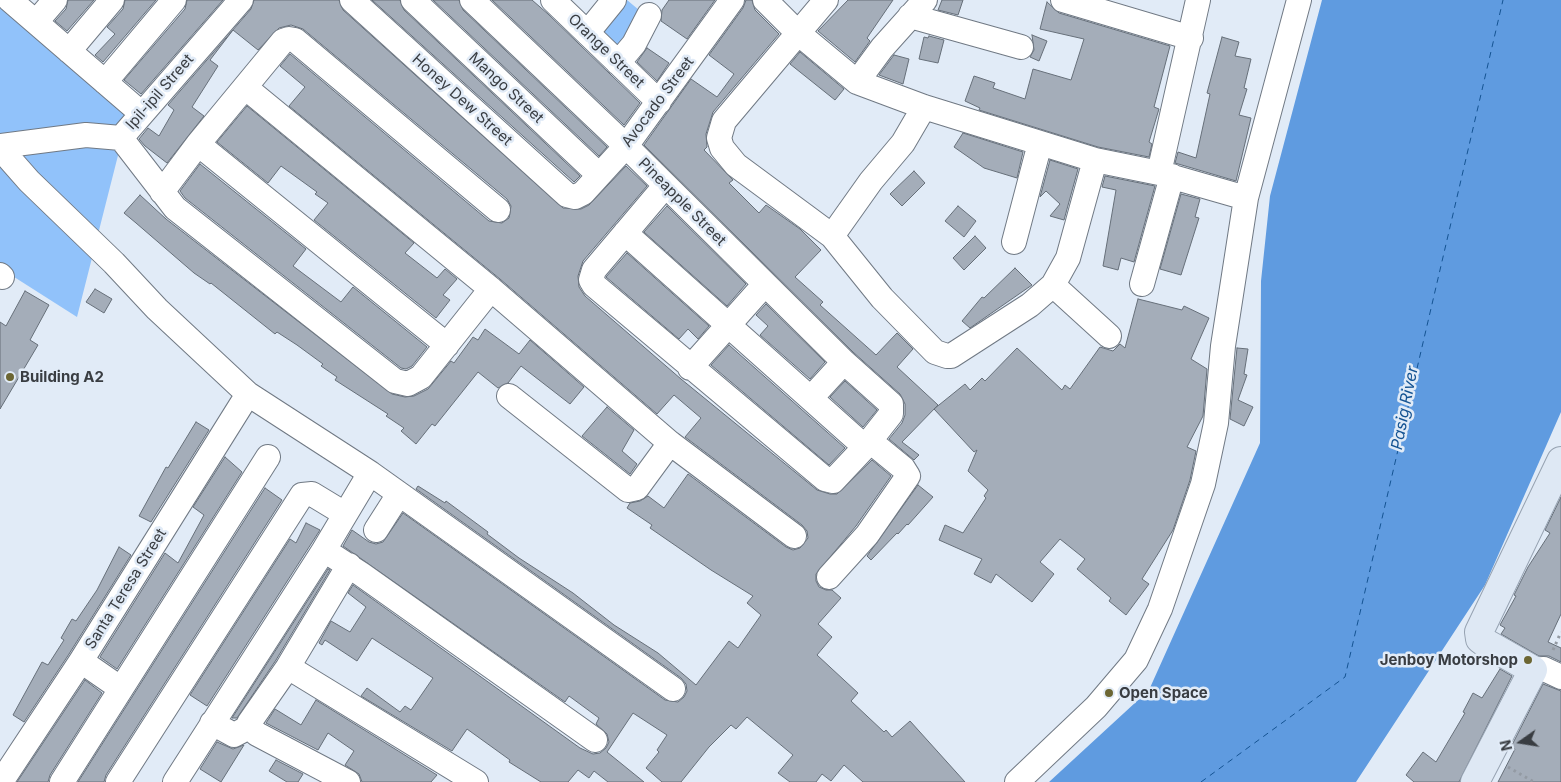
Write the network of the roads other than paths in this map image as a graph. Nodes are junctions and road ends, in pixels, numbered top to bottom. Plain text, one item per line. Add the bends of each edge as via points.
1 (10, 0) edge
2 (55, 0) edge
3 (112, 0) edge
4 (174, 0) edge
5 (241, 0) edge
6 (352, 0) edge
7 (413, 0) edge
8 (472, 0) edge
9 (553, 0) edge
10 (614, 0) edge
11 (732, 0) edge
12 (765, 0) edge
13 (826, 0) edge
14 (1063, 0) edge
15 (1198, 0) edge
16 (1299, 0) edge
17 (918, 8) edge
18 (649, 15) dead end
19 (36, 22) junction
20 (588, 32) junction
21 (798, 33) junction
22 (1191, 38) junction
23 (1021, 47) dead end
24 (69, 51) junction
25 (618, 63) junction
26 (105, 82) junction
27 (857, 82) junction
28 (246, 88) junction
29 (659, 102) junction
30 (924, 107) junction
31 (141, 113) junction
32 (121, 138) junction
33 (37, 141) junction
34 (1040, 143) junction
35 (198, 144) junction
36 (626, 146) junction
37 (0, 147) edge
38 (1095, 160) junction
39 (1165, 174) junction
40 (599, 175) junction
41 (29, 181) junction
42 (665, 186) junction
43 (162, 192) junction
44 (575, 197) joint
45 (1246, 198) junction
46 (498, 210) dead end
47 (625, 232) junction
48 (832, 236) junction
49 (1014, 242) dead end
50 (765, 284) junction
51 (1142, 284) dead end
52 (1053, 285) junction
53 (491, 289) junction
54 (729, 325) junction
55 (1109, 336) dead end
56 (446, 345) junction
57 (844, 362) junction
58 (690, 368) junction
59 (248, 394) junction
60 (509, 396) dead end
61 (811, 398) junction
62 (670, 443) junction
63 (868, 444) junction
64 (268, 457) dead end
65 (1561, 461) edge
66 (370, 473) junction
67 (399, 494) junction
68 (345, 514) junction
69 (376, 530) dead end
70 (794, 536) dead end
71 (324, 550) junction
72 (349, 566) junction
73 (829, 577) dead end
74 (81, 661) junction
75 (288, 668) junction
76 (1533, 670) junction
77 (1561, 677) edge
78 (120, 688) junction
79 (673, 689) dead end
80 (212, 723) junction
81 (250, 727) junction
82 (596, 740) dead end
83 (1, 782) edge
84 (62, 782) edge
85 (118, 782) edge
86 (175, 782) edge
87 (348, 782) edge
88 (476, 782) edge
89 (1017, 782) edge
90 (1475, 782) edge

1 - 19 street
2 - 19 street
3 - 24 street
4 - 26 street
5 - 31 street, Ipil-ipil Street
6 - 44 street, Honey Dew Street via 567,195
7 - 40 street, Mango Street
8 - 36 street, Pineapple Street
9 - 20 street, Orange Street
10 - 20 street
11 - 29 street, Avocado Street
12 - 21 street
13 - 21 street
14 - 22 street
15 - 22 street
16 - 45 street
17 - 23 street
17 - 27 street
18 - 25 street via 634,44
19 - 24 street
20 - 25 street, Orange Street
21 - 27 street
21 - 48 street via 724,122 720,138 722,148 736,165
22 - 39 street
24 - 26 street
25 - 29 street, Orange Street
26 - 31 street
27 - 30 street
28 - 35 street
28 - 46 street via 283,41 295,40
28 - 53 street
29 - 36 street, Avocado Street
30 - 34 street
30 - 48 street via 903,143
31 - 32 street, Ipil-ipil Street
32 - 33 street, Ipil-ipil Street via 86,135
32 - 43 street
33 - 37 street, Ipil-ipil Street
33 - 41 street
34 - 38 street
34 - 49 street
35 - 43 street
35 - 56 street
36 - 40 street, Avocado Street
36 - 42 street, Pineapple Street
37 - 41 street
38 - 39 street
38 - 52 street via 1068,258
39 - 45 street
39 - 51 street
40 - 44 street, Avocado Street
41 - 59 street via 157,309
42 - 47 street
42 - 50 street, Pineapple Street
43 - 56 street via 175,208 395,381 408,384 421,377
45 - 89 street via 1223,346 1216,424 1203,484 1160,609 1136,660 1096,707
47 - 54 street
47 - 58 street via 594,270 591,280
48 - 52 street via 882,298 935,352 947,356 952,356 1030,305
50 - 54 street
50 - 57 street, Pineapple Street
52 - 55 street
53 - 56 street
53 - 62 street
54 - 58 street
54 - 61 street
57 - 61 street
57 - 63 street, Pineapple Street via 891,404 891,414
58 - 63 street via 828,481 839,477
59 - 66 street
59 - 74 street, Santa Teresa Street
60 - 62 street via 628,490 637,488
61 - 63 street
62 - 70 street
63 - 73 street via 906,470 908,476 867,535
64 - 78 street
65 - 76 main road via 1479,632 1484,642
66 - 67 street
66 - 68 street
67 - 69 street
67 - 79 street
68 - 71 street
68 - 85 street via 312,494 302,495
71 - 72 street
71 - 80 street
72 - 75 street
72 - 82 street
74 - 78 street
74 - 83 street, Santa Teresa Street
75 - 81 street via 251,719
75 - 88 street
76 - 77 street via 1544,669
76 - 90 main road
78 - 84 street
80 - 81 street via 234,735
80 - 86 street
81 - 87 street via 257,734

